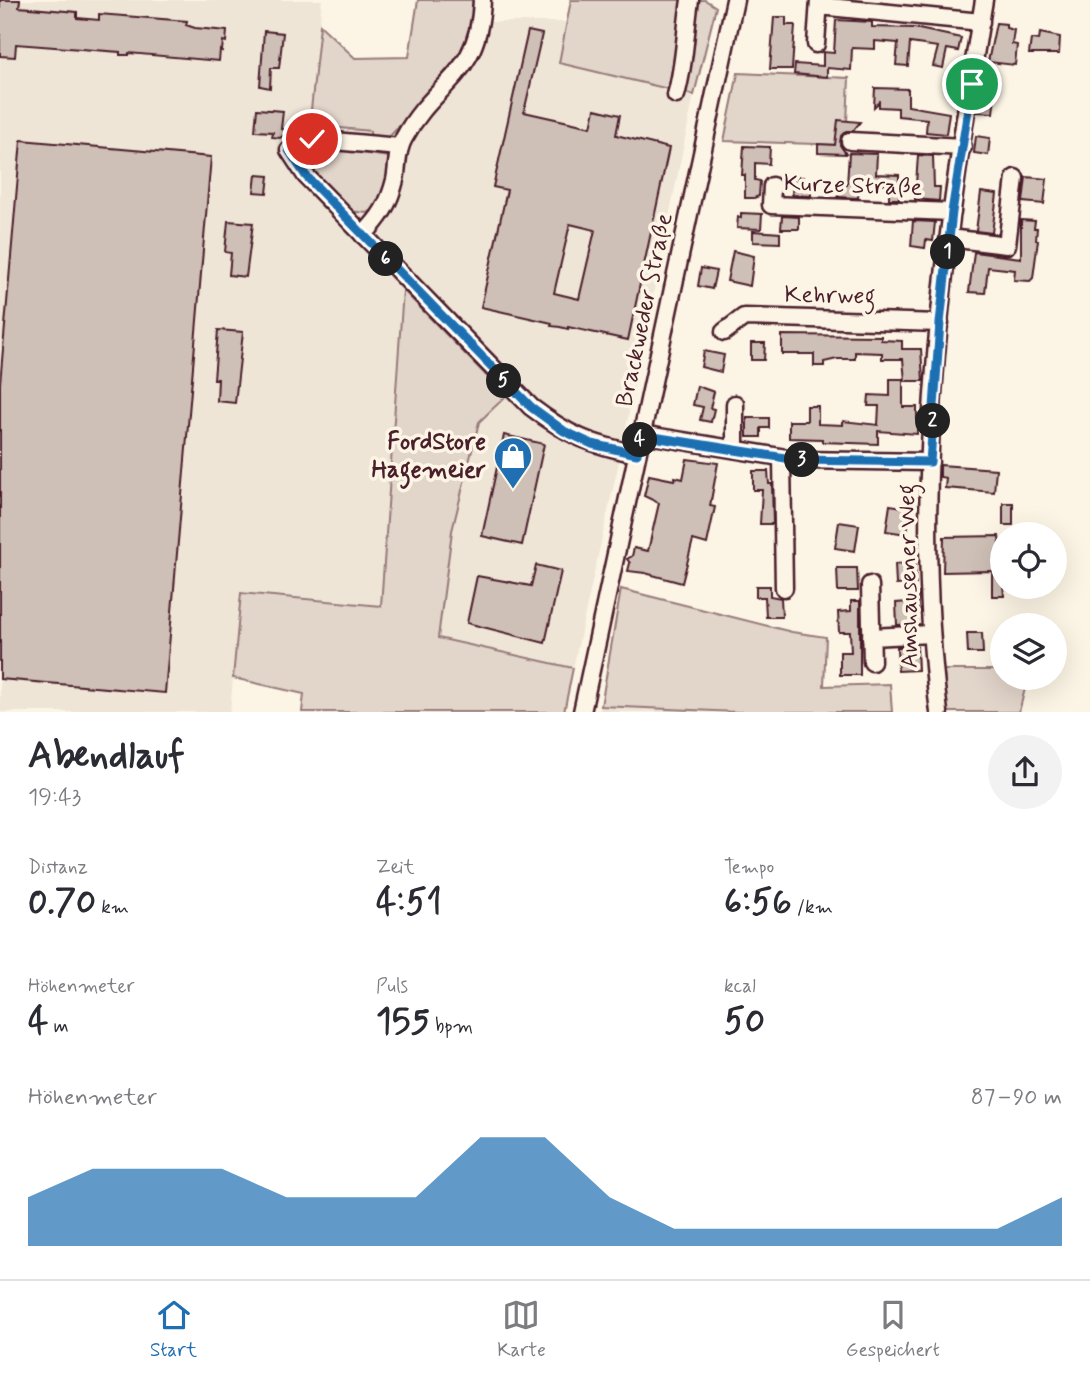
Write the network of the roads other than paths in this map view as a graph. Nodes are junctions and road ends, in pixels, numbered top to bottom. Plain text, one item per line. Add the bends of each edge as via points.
1 (482, 0) edge
2 (690, 0) edge
3 (735, 0) edge
4 (984, 0) edge
5 (819, 3) edge
6 (981, 22) junction
7 (816, 44) dead end
8 (676, 95) dead end
9 (850, 141) dead end
10 (400, 147) junction
11 (963, 147) junction
12 (1015, 178) dead end
13 (772, 186) dead end
14 (952, 212) junction
15 (363, 235) junction
16 (949, 238) junction
17 (940, 323) junction
18 (724, 332) dead end
19 (735, 404) dead end
20 (641, 435) junction
21 (735, 449) junction
22 (637, 454) junction
23 (782, 458) junction
24 (930, 462) junction
25 (870, 585) dead end
26 (784, 588) dead end
27 (931, 635) junction
28 (871, 637) junction
29 (872, 662) dead end
30 (582, 712) edge
31 (939, 712) edge

1 - 10 street via 475,45 465,64 409,128
2 - 8 street
3 - 20 street, Brackweder Straße
4 - 6 street, Amshausener Weg
5 - 6 street
5 - 7 street
6 - 11 street, Amshausener Weg
9 - 11 street
10 - 15 street via 382,217
10 - 15 street via 312,139 289,150 306,176
11 - 14 street, Amshausener Weg
12 - 16 street via 1007,245
13 - 14 street, Kurze Straße via 771,205
14 - 16 street, Amshausener Weg
15 - 22 street via 531,407 592,444
16 - 17 street, Amshausener Weg
17 - 18 street, Kehrweg via 744,317
17 - 24 street, Amshausener Weg
19 - 21 street
20 - 21 street
20 - 22 street, Brackweder Straße
21 - 23 street
22 - 30 street, Brackweder Straße
23 - 24 street
23 - 26 street
24 - 27 street, Amshausener Weg
25 - 28 street
27 - 28 street
27 - 31 street, Amshausener Weg
28 - 29 street

